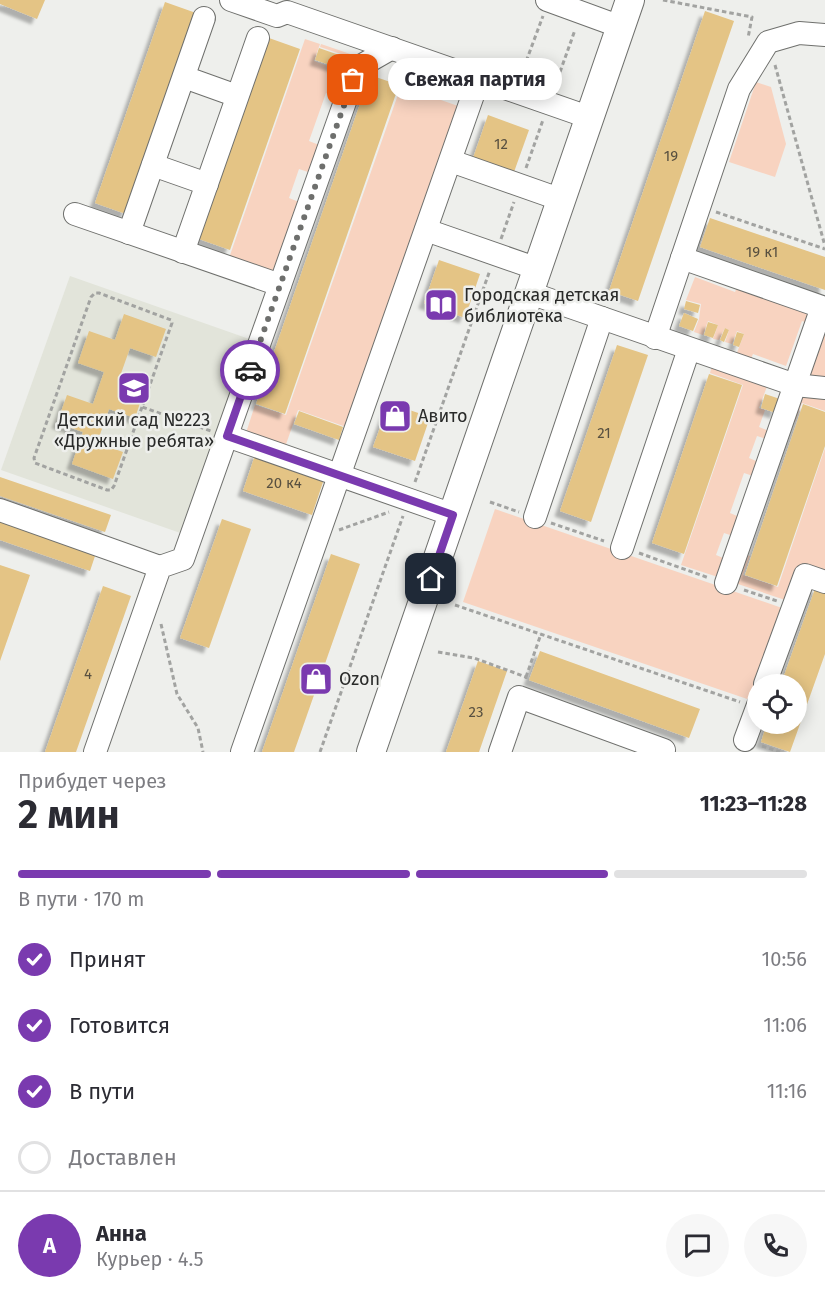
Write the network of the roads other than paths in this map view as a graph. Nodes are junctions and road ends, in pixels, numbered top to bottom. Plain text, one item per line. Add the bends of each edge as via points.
1 (231, 0) edge
2 (547, 0) edge
3 (630, 0) edge
4 (204, 18) dead end
5 (621, 27) junction
6 (825, 35) edge
7 (258, 38) dead end
8 (392, 48) junction
9 (184, 77) junction
10 (479, 78) junction
11 (237, 96) junction
12 (591, 117) junction
13 (451, 160) junction
14 (153, 165) junction
15 (207, 184) junction
16 (562, 200) junction
17 (75, 214) dead end
18 (426, 230) junction
19 (129, 233) junction
20 (183, 252) junction
21 (682, 258) junction
22 (534, 281) junction
23 (280, 285) junction
24 (602, 318) junction
25 (656, 338) junction
26 (689, 349) junction
27 (795, 385) junction
28 (825, 388) edge
29 (227, 436) junction
30 (339, 475) junction
31 (0, 510) edge
32 (453, 515) junction
33 (535, 517) road end
34 (622, 548) road end
35 (160, 567) junction
36 (825, 582) edge
37 (726, 583) road end
38 (769, 674) edge
39 (747, 734) edge
40 (745, 740) dead end
41 (95, 752) edge
42 (242, 752) edge
43 (370, 752) edge
44 (500, 752) edge
45 (663, 752) edge

1 - 8 lane via 277,16 286,12
2 - 5 lane
3 - 5 main road
4 - 9 lane
5 - 12 main road
6 - 21 lane via 799,33 768,43 739,89
7 - 11 lane
8 - 10 lane
8 - 23 lane via 357,68
9 - 11 lane
9 - 14 lane
10 - 12 lane
10 - 13 lane
11 - 15 lane
12 - 16 main road
13 - 16 lane
13 - 18 lane
14 - 15 lane
14 - 19 lane
15 - 20 lane
16 - 22 main road
17 - 19 lane
18 - 22 lane via 496,254
18 - 30 lane
19 - 20 lane
20 - 23 lane
21 - 25 lane
21 - 27 lane via 822,307
22 - 24 lane
22 - 32 main road
23 - 29 lane
24 - 25 lane
24 - 33 lane
25 - 26 lane
26 - 27 lane
26 - 34 lane
27 - 28 lane
27 - 37 lane
29 - 30 lane
29 - 35 lane via 183,559
30 - 32 lane
30 - 42 lane
31 - 35 lane
32 - 43 main road
35 - 41 lane
36 - 38 lane via 805,575
39 - 40 lane
44 - 45 lane via 523,687

